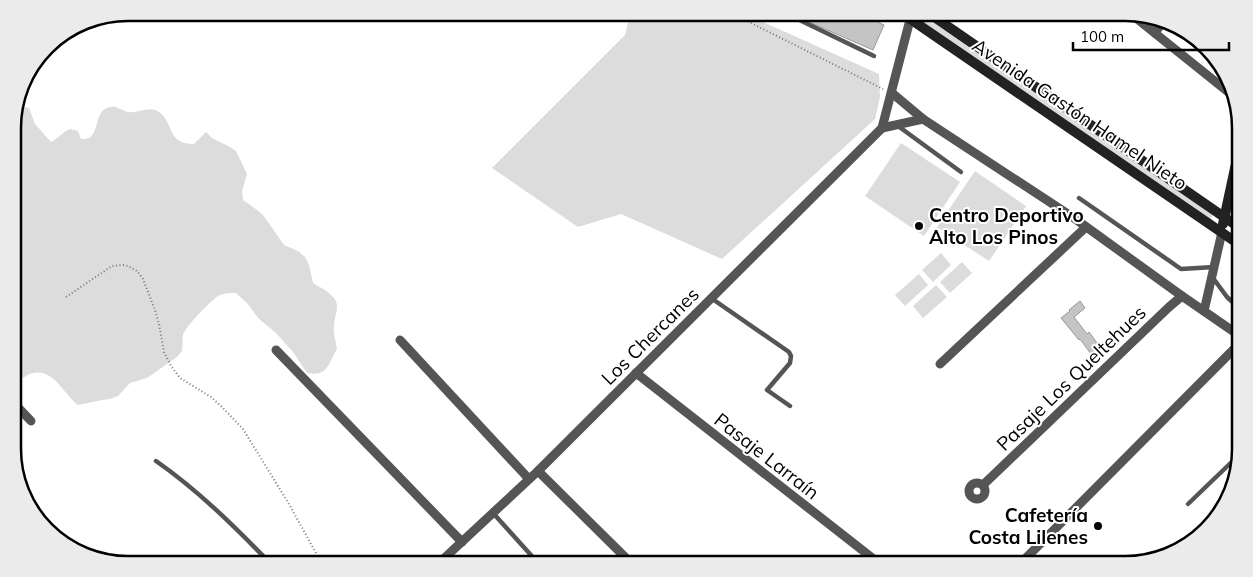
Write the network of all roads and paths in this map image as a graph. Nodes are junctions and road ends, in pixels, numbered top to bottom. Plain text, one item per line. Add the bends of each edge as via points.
1 (748, 21) edge
2 (801, 21) edge
3 (910, 21) edge
4 (918, 21) edge
5 (939, 21) edge
6 (1142, 22) edge
7 (1159, 27) edge
8 (1155, 33) junction
9 (874, 56) dead end
10 (1225, 89) edge
11 (892, 93) junction
12 (923, 119) junction
13 (896, 125) junction
14 (882, 128) junction
15 (961, 172) dead end
16 (1232, 185) edge
17 (1079, 198) dead end
18 (1224, 218) junction
19 (1232, 223) edge
20 (1086, 227) junction
21 (1222, 232) junction
22 (1232, 239) edge
23 (1214, 267) junction
24 (1212, 277) junction
25 (1182, 296) junction
26 (66, 297) dead end
27 (711, 298) junction
28 (1232, 302) edge
29 (1204, 311) junction
30 (1232, 330) edge
31 (400, 340) dead end
32 (276, 350) dead end
33 (1232, 351) edge
34 (940, 364) dead end
35 (636, 373) junction
36 (790, 406) dead end
37 (21, 410) edge
38 (31, 421) dead end
39 (156, 461) dead end
40 (1231, 463) edge
41 (538, 470) junction
42 (529, 479) junction
43 (983, 485) dead end
44 (1188, 504) dead end
45 (493, 513) junction
46 (462, 542) junction
47 (263, 556) edge
48 (317, 556) edge
49 (447, 556) edge
50 (532, 556) edge
51 (624, 556) edge
52 (870, 556) edge
53 (1028, 556) edge

1 - 11 path
2 - 9 lane
3 - 11 street
4 - 21 main road, Avenida Gastón Hamel Nieto
5 - 18 main road, Avenida Gastón Hamel Nieto
6 - 8 street
7 - 8 street
8 - 10 street
11 - 12 street
11 - 14 street
12 - 13 street
12 - 20 street
13 - 14 street
13 - 15 lane
14 - 27 street, Los Chercanes
16 - 18 main road
17 - 23 lane via 1181,269
18 - 19 main road, Avenida Gastón Hamel Nieto
18 - 21 main road
20 - 25 street
20 - 34 street
21 - 22 main road, Avenida Gastón Hamel Nieto
21 - 23 street
23 - 24 street
24 - 28 lane
24 - 29 street
25 - 29 street
25 - 43 street, Pasaje Los Queltehues
26 - 48 path via 112,266 123,264 138,272 155,310 170,366 180,378 222,406 242,429
27 - 35 street, Los Chercanes
27 - 36 lane via 789,352 790,363 766,390
29 - 30 street
31 - 42 street
32 - 46 street
33 - 53 street
35 - 41 street, Los Chercanes
35 - 52 street, Pasaje Larraín
37 - 38 street
39 - 47 lane via 202,496
40 - 44 lane
41 - 42 street, Los Chercanes
41 - 51 street
42 - 45 street, Los Chercanes
45 - 46 street, Los Chercanes
45 - 50 lane
46 - 49 street, Los Chercanes

